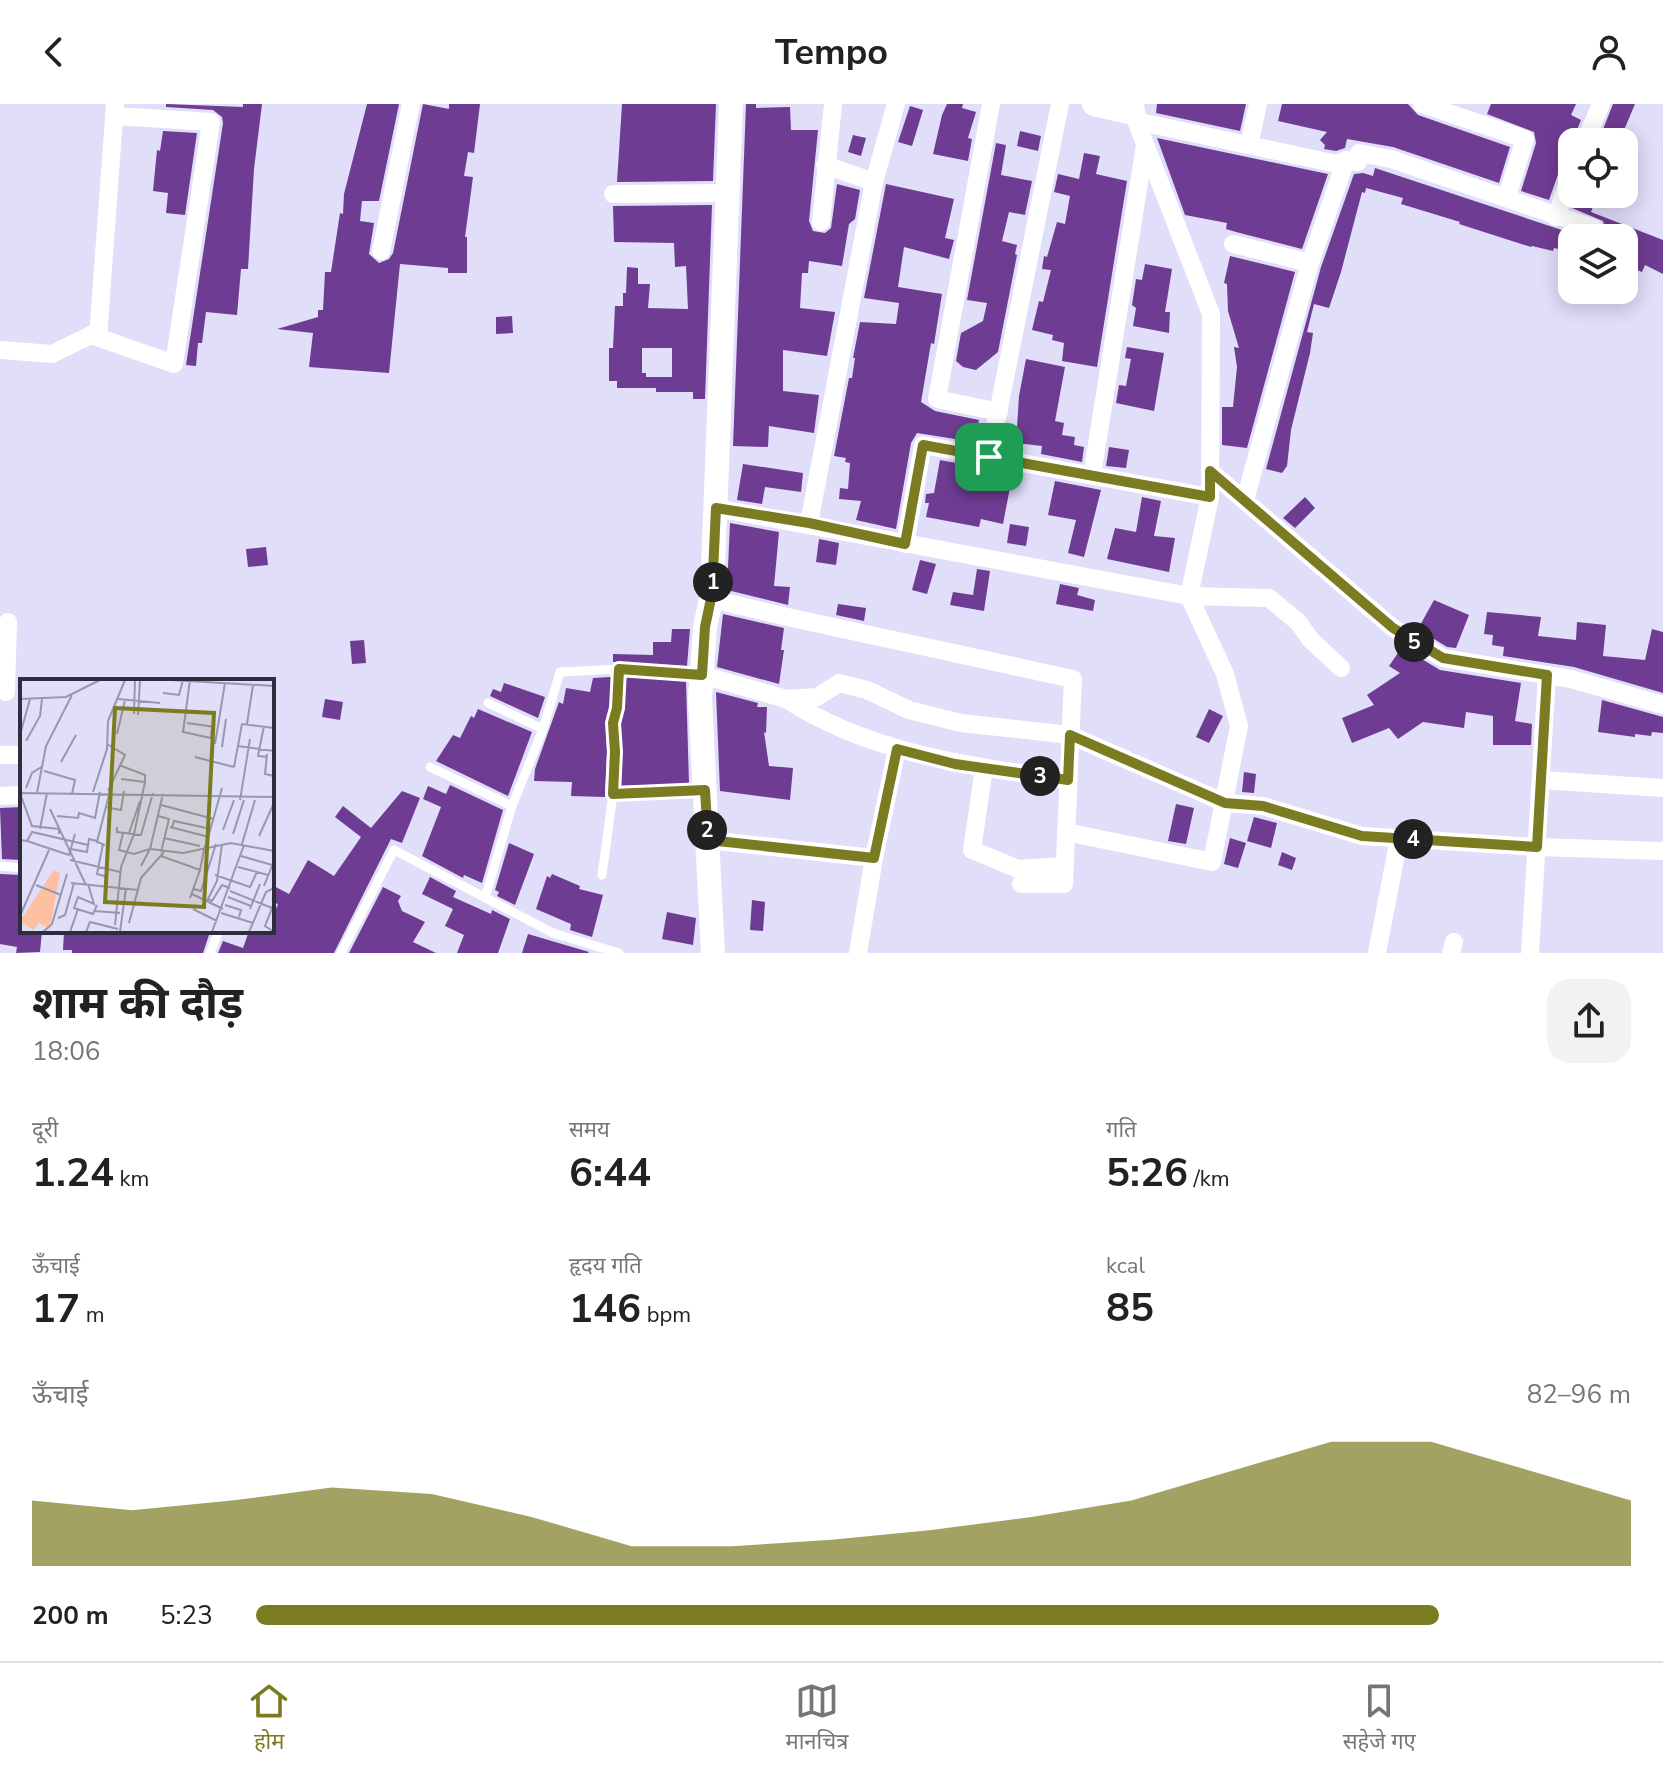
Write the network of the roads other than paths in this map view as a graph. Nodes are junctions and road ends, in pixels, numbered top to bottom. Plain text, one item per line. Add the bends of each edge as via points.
1 (411, 104) edge
2 (731, 104) edge
3 (833, 104) edge
4 (896, 104) edge
5 (991, 104) edge
6 (1060, 104) edge
7 (1094, 104) edge
8 (1258, 104) edge
9 (1422, 104) edge
10 (1601, 104) edge
11 (115, 110) edge
12 (1134, 113) edge
13 (1591, 128) edge
14 (1145, 144) junction
15 (1249, 145) junction
16 (1346, 160) junction
17 (825, 165) junction
18 (874, 182) junction
19 (727, 193) junction
20 (613, 194) dead end
21 (1511, 199) junction
22 (1559, 208) edge
23 (1556, 217) junction
24 (821, 222) dead end
25 (1580, 224) edge
26 (1233, 244) dead end
27 (381, 251) dead end
28 (1310, 263) junction
29 (98, 337) junction
30 (0, 350) edge
31 (999, 412) junction
32 (989, 457) junction
33 (1210, 471) junction
34 (1092, 475) junction
35 (1210, 497) junction
36 (1245, 500) junction
37 (716, 508) junction
38 (809, 523) junction
39 (905, 544) junction
40 (712, 594) junction
41 (1189, 596) junction
42 (8, 622) dead end
43 (1341, 668) dead end
44 (619, 669) junction
45 (702, 675) junction
46 (1547, 675) junction
47 (9, 691) edge
48 (786, 699) junction
49 (488, 703) dead end
50 (1663, 705) edge
51 (543, 729) junction
52 (1070, 735) junction
53 (897, 749) junction
54 (430, 767) dead end
55 (984, 768) junction
56 (1068, 780) junction
57 (1541, 780) junction
58 (1663, 788) edge
59 (705, 790) junction
60 (613, 794) junction
61 (20, 795) edge
62 (0, 796) edge
63 (1225, 803) junction
64 (512, 806) junction
65 (1066, 832) junction
66 (1399, 838) junction
67 (708, 840) junction
68 (1537, 847) junction
69 (1663, 851) edge
70 (874, 858) junction
71 (0, 866) edge
72 (1064, 866) junction
73 (20, 868) edge
74 (602, 875) dead end
75 (1021, 884) dead end
76 (485, 898) junction
77 (218, 933) edge
78 (210, 953) edge
79 (341, 953) edge
80 (619, 953) edge
81 (713, 953) edge
82 (858, 953) edge
83 (1377, 953) edge
84 (1530, 953) edge

1 - 27 street
2 - 19 street
3 - 17 street
4 - 18 street
5 - 31 street via 937,399
6 - 31 street
7 - 12 street
8 - 15 street
9 - 21 street via 1525,139
10 - 13 street
11 - 29 street
11 - 29 street via 211,122 174,364
12 - 14 street
12 - 15 street
14 - 33 street via 1211,314
14 - 34 street
15 - 16 street via 1337,164
16 - 21 street via 1358,162 1359,153 1391,159
16 - 28 street
17 - 18 street
17 - 24 street
18 - 38 street
19 - 20 street
19 - 37 street
21 - 23 street
22 - 23 street
23 - 25 street
26 - 28 street
28 - 36 street
29 - 30 street via 91,335 52,354
31 - 32 street
32 - 34 street
32 - 39 street via 923,445
33 - 35 street
33 - 36 street
34 - 35 street
35 - 41 street
36 - 46 street via 1393,628 1433,653
37 - 38 street
37 - 40 street
38 - 39 street
39 - 41 street
40 - 45 street
40 - 52 street via 724,602 1073,679
41 - 43 street via 1269,598
41 - 63 street via 1225,674 1239,726
42 - 47 street
44 - 45 lane
44 - 51 lane via 560,672
44 - 60 lane
45 - 48 street
45 - 59 street
46 - 50 street
46 - 57 street
48 - 52 street via 817,697 839,683 961,723
48 - 53 street via 814,718
49 - 51 lane
51 - 64 lane
52 - 56 street
52 - 63 street
53 - 55 street
53 - 70 street
54 - 64 lane
55 - 56 street
55 - 72 street via 972,850 1018,869
56 - 65 street
57 - 58 street
57 - 68 street
59 - 60 lane
59 - 67 street
60 - 74 lane
61 - 62 street
63 - 65 street via 1212,862
63 - 66 street via 1263,806 1362,836
64 - 76 lane
65 - 72 street
66 - 68 street
66 - 83 street
67 - 70 street
67 - 81 street
68 - 69 street
68 - 84 street
70 - 82 street
71 - 73 lane
72 - 75 street via 1064,884
76 - 79 lane via 394,850
76 - 80 lane via 561,936
77 - 78 lane

